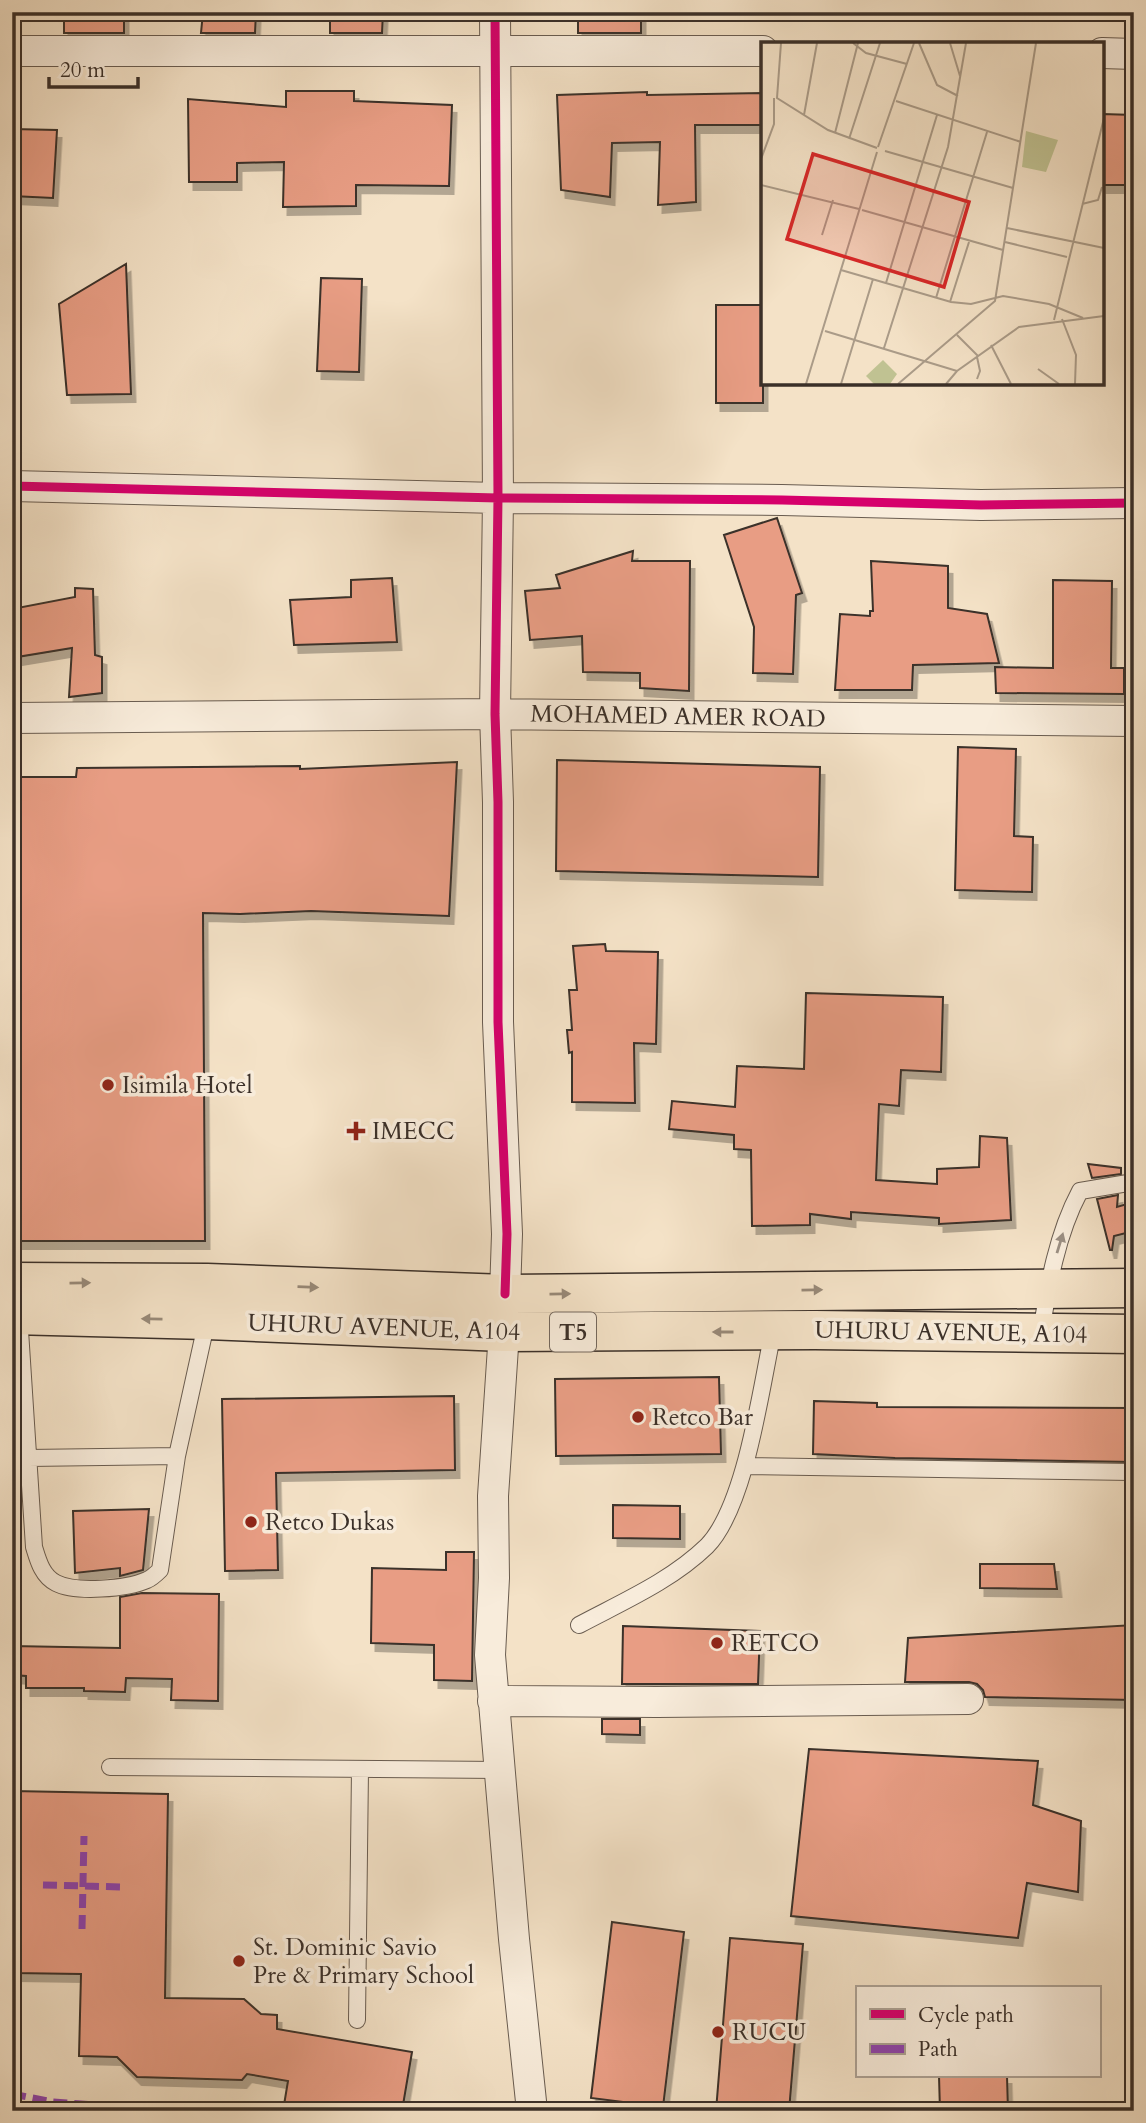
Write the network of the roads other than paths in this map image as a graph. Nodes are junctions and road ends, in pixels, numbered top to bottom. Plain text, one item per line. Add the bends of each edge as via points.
1 (495, 12) edge
2 (12, 51) edge
3 (761, 51) edge
4 (495, 52) junction
5 (1104, 54) edge
6 (1134, 54) edge
7 (12, 486) edge
8 (498, 498) junction
9 (1134, 503) edge
10 (495, 714) junction
11 (12, 718) edge
12 (1134, 721) edge
13 (1134, 1182) edge
14 (1134, 1288) edge
15 (1047, 1289) junction
16 (505, 1294) junction
17 (207, 1301) junction
18 (14, 1304) edge
19 (504, 1332) junction
20 (773, 1332) junction
21 (1041, 1334) junction
22 (1134, 1334) edge
23 (177, 1456) junction
24 (28, 1458) junction
25 (745, 1466) junction
26 (1131, 1472) dead end
27 (579, 1625) dead end
28 (968, 1699) dead end
29 (493, 1701) junction
30 (110, 1767) dead end
31 (360, 1769) junction
32 (501, 1770) junction
33 (357, 2020) dead end
34 (532, 2111) edge

1 - 4 street
2 - 4 street
3 - 4 street
4 - 8 street
5 - 6 street
7 - 8 street
8 - 9 street
8 - 10 street
10 - 11 street, MOHAMED AMER ROAD
10 - 12 street, MOHAMED AMER ROAD
10 - 16 street
15 -> 13 lane via 1080,1191
14 - 15 highway, UHURU AVENUE, A104 / T5
16 -> 15 highway, UHURU AVENUE, A104 / T5
15 - 21 lane
17 -> 16 highway, UHURU AVENUE, A104 / T5
17 - 18 highway, UHURU AVENUE, A104 / T5
17 - 19 highway, UHURU AVENUE, A104 / T5
17 - 23 lane
18 - 24 lane
20 -> 19 highway, UHURU AVENUE, A104 / T5
19 - 29 street via 493,1496
20 - 21 highway, UHURU AVENUE, A104 / T5
20 - 25 lane
21 - 22 highway, UHURU AVENUE, A104 / T5
23 - 24 lane
23 - 24 lane via 160,1570 149,1580 125,1587 80,1588 55,1583 41,1568 34,1547
25 - 26 lane
25 - 27 lane via 724,1521 707,1545 660,1582
28 - 29 street
29 - 32 street
30 - 31 lane
31 - 32 lane
31 - 33 lane
32 - 34 street

